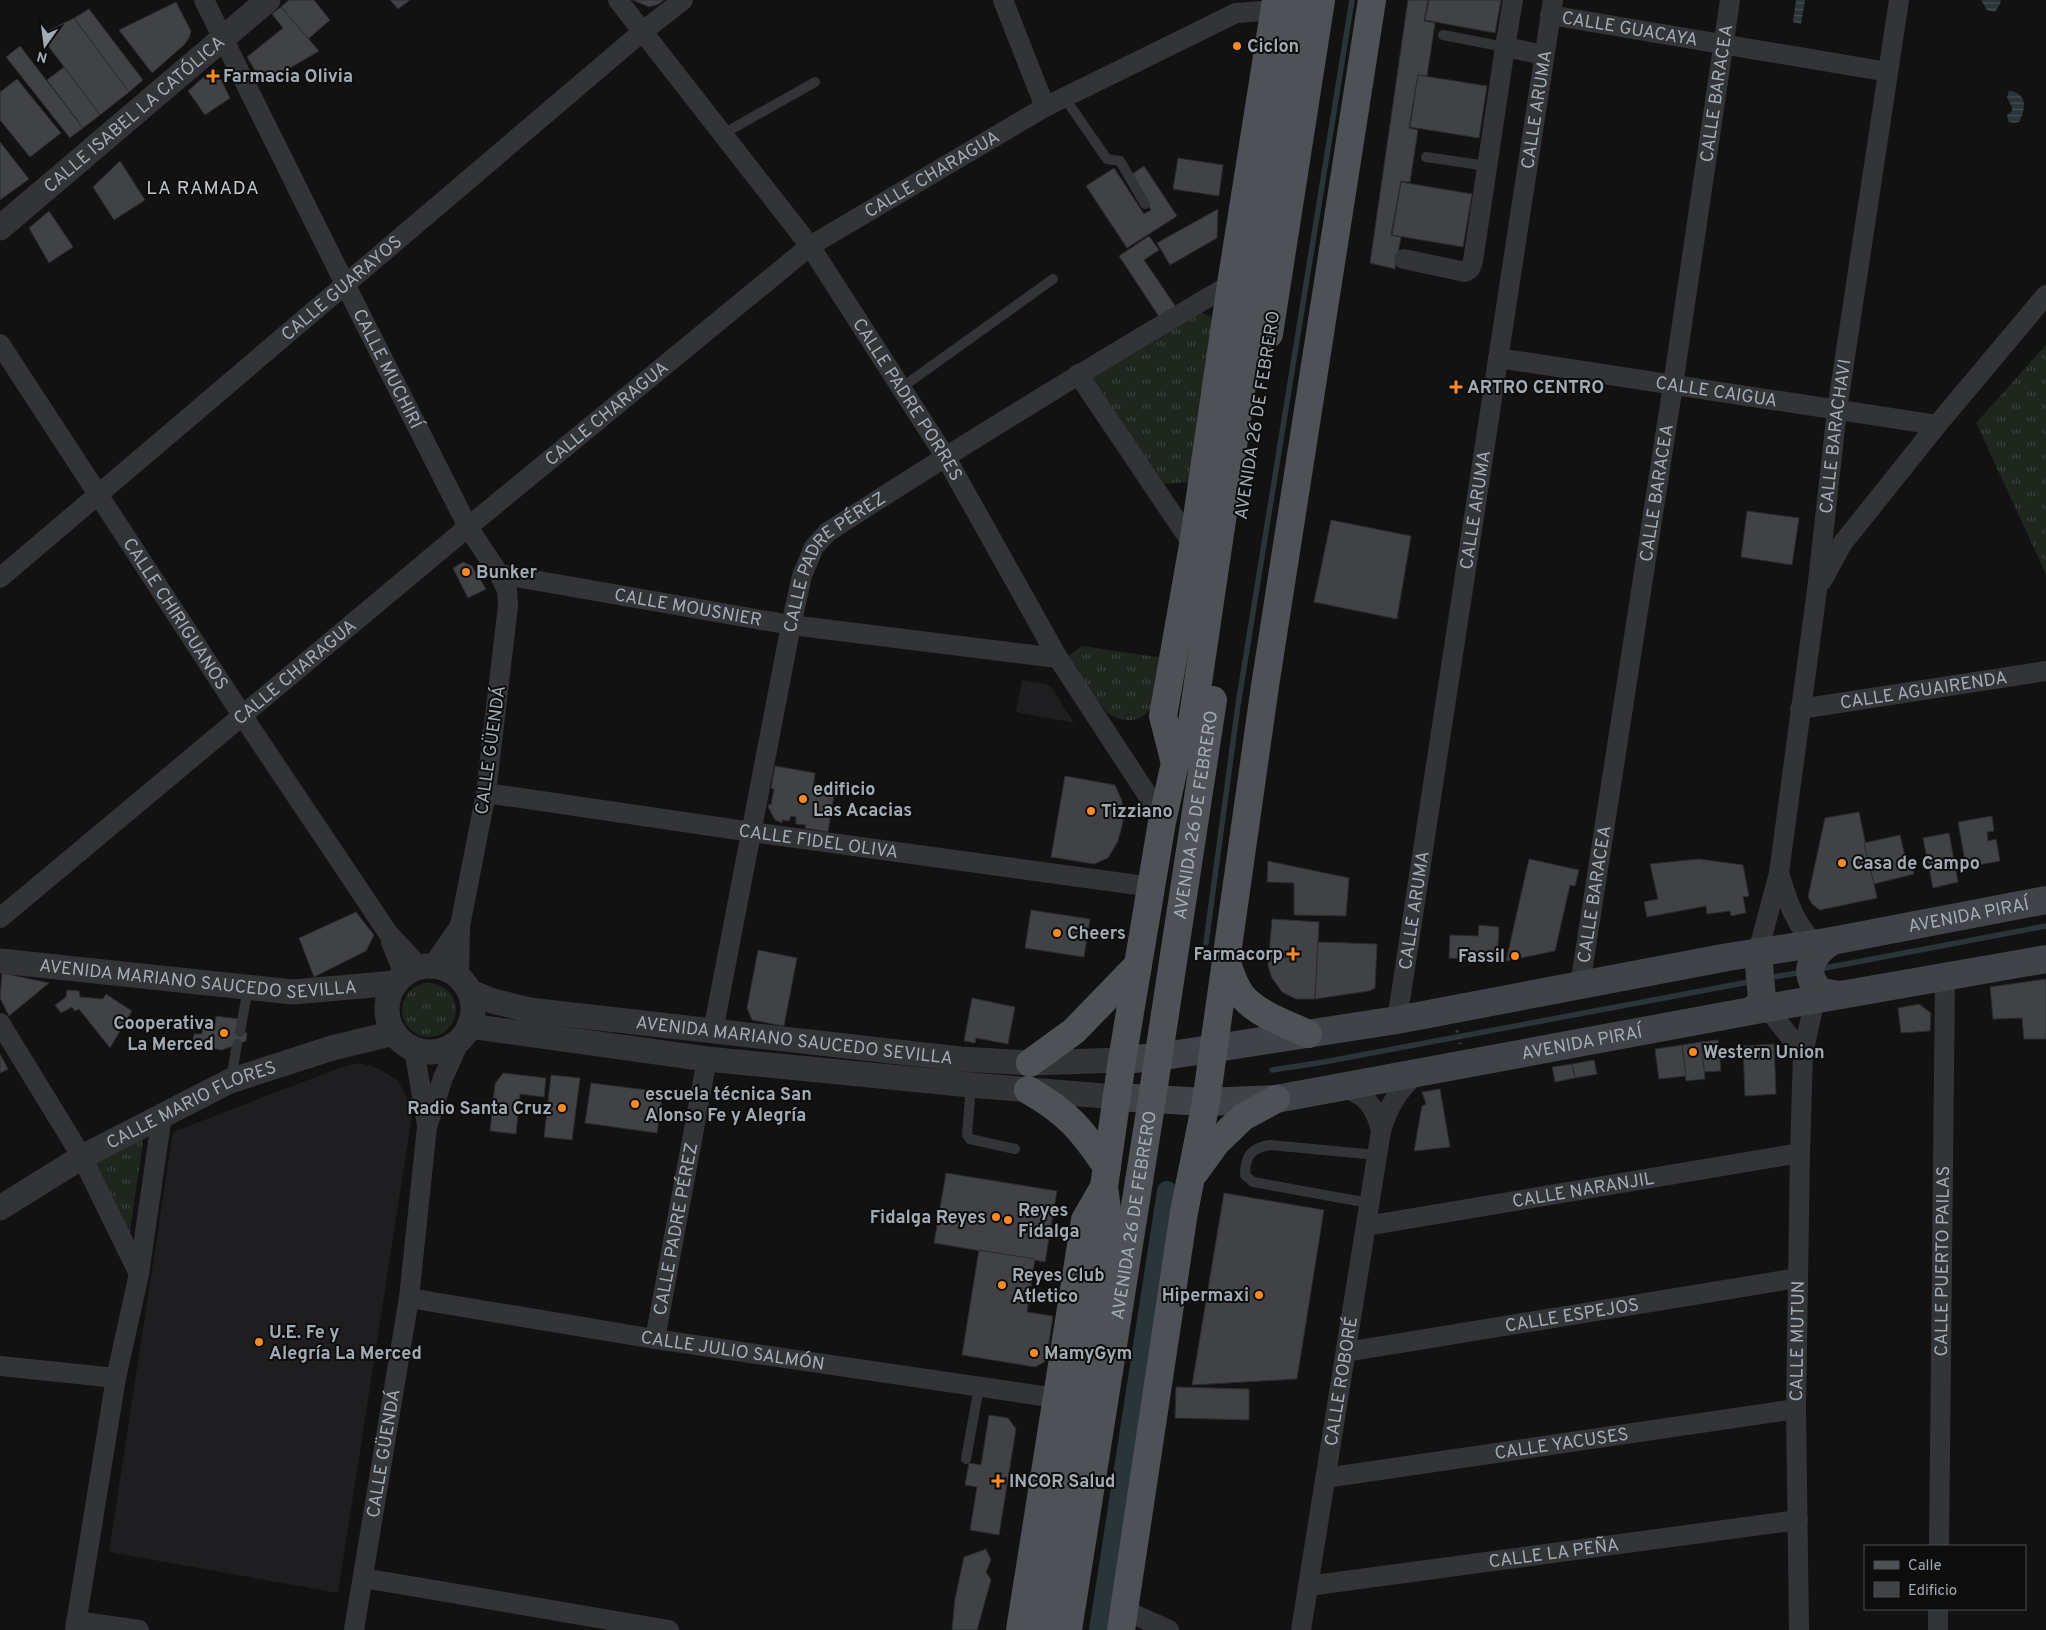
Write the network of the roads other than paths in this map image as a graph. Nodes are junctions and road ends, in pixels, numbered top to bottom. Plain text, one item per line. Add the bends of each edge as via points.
1 (204, 0) edge
2 (268, 0) edge
3 (618, 0) edge
4 (683, 0) edge
5 (1002, 0) edge
6 (1299, 0) edge
7 (1321, 0) edge
8 (1372, 0) edge
9 (1513, 0) edge
10 (1730, 0) edge
11 (1899, 0) edge
12 (1275, 5) edge
13 (1551, 8) edge
14 (642, 32) junction
15 (1443, 35) dead end
16 (224, 38) junction
17 (1724, 44) junction
18 (1505, 47) junction
19 (1544, 55) junction
20 (1888, 72) junction
21 (815, 82) dead end
22 (1064, 97) junction
23 (1045, 107) junction
24 (723, 134) junction
25 (1426, 157) dead end
26 (1487, 166) junction
27 (1145, 204) dead end
28 (0, 228) edge
29 (810, 246) junction
30 (1404, 259) dead end
31 (1053, 279) dead end
32 (1231, 284) junction
33 (346, 286) junction
34 (2046, 296) edge
35 (0, 344) edge
36 (1498, 358) junction
37 (1078, 374) junction
38 (1673, 384) junction
39 (902, 388) junction
40 (1837, 410) junction
41 (1937, 425) junction
42 (1236, 431) junction
43 (945, 456) junction
44 (99, 495) junction
45 (1200, 501) junction
46 (468, 527) junction
47 (1194, 545) junction
48 (499, 574) junction
49 (0, 578) edge
50 (1817, 590) junction
51 (791, 625) junction
52 (1058, 658) junction
53 (2046, 671) edge
54 (1800, 709) junction
55 (242, 715) junction
56 (1175, 763) junction
57 (486, 793) junction
58 (1162, 822) junction
59 (752, 832) junction
60 (1779, 872) junction
61 (1152, 887) junction
62 (2046, 900) edge
63 (0, 918) edge
64 (460, 926) junction
65 (1824, 942) junction
66 (1758, 952) junction
67 (1728, 957) junction
68 (2046, 959) edge
69 (0, 961) edge
70 (1226, 961) junction
71 (1138, 965) junction
72 (413, 973) junction
73 (1945, 977) junction
74 (464, 985) junction
75 (1580, 985) junction
76 (248, 987) junction
77 (1828, 997) junction
78 (1760, 1009) junction
79 (1397, 1020) junction
80 (0, 1023) edge
81 (713, 1031) junction
82 (240, 1032) dead end
83 (394, 1032) junction
84 (465, 1033) junction
85 (1308, 1034) junction
86 (238, 1044) dead end
87 (414, 1049) junction
88 (1213, 1049) junction
89 (1803, 1052) junction
90 (707, 1058) junction
91 (1158, 1058) junction
92 (1122, 1060) junction
93 (1030, 1063) junction
94 (1419, 1072) junction
95 (230, 1081) junction
96 (971, 1085) junction
97 (1342, 1087) junction
98 (1028, 1090) junction
99 (1116, 1097) junction
100 (1152, 1099) junction
101 (1276, 1099) junction
102 (1206, 1102) junction
103 (162, 1115) junction
104 (427, 1127) junction
105 (1380, 1131) junction
106 (1015, 1149) dead end
107 (1800, 1153) junction
108 (1377, 1155) junction
109 (82, 1157) junction
110 (1105, 1177) junction
111 (1190, 1179) junction
112 (1369, 1203) junction
113 (0, 1208) edge
114 (1366, 1226) junction
115 (139, 1274) junction
116 (1797, 1278) junction
117 (409, 1298) junction
118 (655, 1339) junction
119 (1346, 1352) junction
120 (0, 1366) edge
121 (116, 1378) junction
122 (979, 1387) junction
123 (1056, 1398) junction
124 (1796, 1409) junction
125 (966, 1459) dead end
126 (1325, 1478) junction
127 (1798, 1520) junction
128 (1939, 1545) edge
129 (362, 1578) junction
130 (1308, 1586) junction
131 (1938, 1610) edge
132 (1123, 1620) edge
133 (75, 1625) edge
134 (139, 1630) edge
135 (354, 1630) edge
136 (669, 1630) edge
137 (1020, 1630) edge
138 (1047, 1630) edge
139 (1068, 1630) edge
140 (1169, 1630) edge
141 (1302, 1630) edge
142 (1799, 1630) edge
143 (1938, 1630) edge

1 - 16 street, CALLE MUCHIRÍ
2 - 16 street, CALLE ISABEL LA CATÓLICA
3 - 14 street, CALLE PADRE PORRES
4 - 14 street, CALLE GUARAYOS
5 - 23 street
6 - 42 main road, AVENIDA 26 DE FEBRERO
7 - 91 main road, AVENIDA 26 DE FEBRERO
8 - 70 main road
9 - 18 street
10 - 17 street, CALLE BARACEA
11 - 20 street, CALLE BARACHAVI
12 - 22 street, CALLE CHARAGUA via 1236,13
12 - 32 main road, AVENIDA 26 DE FEBRERO
13 - 17 street, CALLE GUACAYA
13 - 19 street, CALLE ARUMA
14 - 24 street, CALLE PADRE PORRES
14 - 33 street, CALLE GUARAYOS
15 - 18 lane
16 - 28 street, CALLE ISABEL LA CATÓLICA
16 - 33 street, CALLE MUCHIRÍ
17 - 20 street, CALLE GUACAYA
17 - 38 street, CALLE BARACEA
18 - 19 street
18 - 26 street
19 - 36 street, CALLE ARUMA
20 - 40 street, CALLE BARACHAVI
21 - 24 lane
22 - 23 street, CALLE CHARAGUA
22 - 27 lane via 1107,159 1120,162
23 - 29 street, CALLE CHARAGUA
24 - 29 street, CALLE PADRE PORRES
25 - 26 lane
26 - 30 street via 1470,269 1465,272
29 - 39 street, CALLE PADRE PORRES
29 - 46 street, CALLE CHARAGUA
31 - 39 lane
32 - 37 street, CALLE PADRE PÉREZ
32 - 45 main road, AVENIDA 26 DE FEBRERO
33 - 44 street, CALLE GUARAYOS
33 - 46 street, CALLE MUCHIRÍ
34 - 41 street
35 - 44 street, CALLE CHIRIGUANOS
36 - 38 street, CALLE CAIGUA
36 - 79 street, CALLE ARUMA
37 - 43 street, CALLE PADRE PÉREZ
37 - 47 street
38 - 40 street, CALLE CAIGUA
38 - 75 street, CALLE BARACEA
39 - 43 street, CALLE PADRE PORRES
40 - 41 street, CALLE CAIGUA
40 - 50 street, CALLE BARACHAVI
41 - 50 street via 1842,544
42 - 45 main road
42 - 56 main road, AVENIDA 26 DE FEBRERO via 1192,723
43 - 51 street, CALLE PADRE PÉREZ via 828,532 814,547 802,576
43 - 52 street, CALLE PADRE PORRES
44 - 49 street, CALLE GUARAYOS
44 - 55 street, CALLE CHIRIGUANOS
45 - 47 main road, AVENIDA 26 DE FEBRERO
46 - 48 street, CALLE MUCHIRÍ
46 - 55 street, CALLE CHARAGUA
47 - 56 main road, AVENIDA 26 DE FEBRERO via 1163,716
48 - 51 street, CALLE MOUSNIER
48 - 57 street, CALLE GÜENDÁ via 507,590 508,606
50 - 54 street, CALLE BARACHAVI
51 - 52 street, CALLE MOUSNIER
51 - 59 street, CALLE PADRE PÉREZ
52 - 58 street, CALLE PADRE PORRES
53 - 54 street, CALLE AGUAIRENDA
54 - 60 street, CALLE BARACHAVI
55 - 63 street, CALLE CHARAGUA
55 - 72 street, CALLE CHIRIGUANOS
56 - 58 main road, AVENIDA 26 DE FEBRERO
57 - 59 street, CALLE FIDEL OLIVA
57 - 64 street, CALLE GÜENDÁ
58 - 61 main road, AVENIDA 26 DE FEBRERO
59 - 61 street, CALLE FIDEL OLIVA
59 - 81 street, CALLE PADRE PÉREZ
60 - 65 street, CALLE BARACHAVI via 1790,909 1806,936
60 - 66 street, CALLE BARACHAVI
60 - 67 street, CALLE BARACHAVI via 1749,938 1741,949
61 - 71 main road, AVENIDA 26 DE FEBRERO
62 - 65 main road, AVENIDA PIRAÍ
64 - 72 street, CALLE GÜENDÁ
64 - 74 street, CALLE GÜENDÁ
65 - 66 main road, AVENIDA PIRAÍ
65 - 77 main road via 1814,957 1810,973 1812,982
66 - 67 main road, AVENIDA PIRAÍ
66 - 78 main road
67 - 75 main road, AVENIDA PIRAÍ
68 - 73 main road, AVENIDA PIRAÍ
69 - 76 street, AVENIDA MARIANO SAUCEDO SEVILLA
70 - 85 main road via 1242,996 1252,1005
70 - 88 main road
71 - 92 main road, AVENIDA 26 DE FEBRERO
71 - 93 main road via 1074,1031
72 - 74 street via 450,971
72 - 76 street, AVENIDA MARIANO SAUCEDO SEVILLA via 305,993
72 - 83 street via 389,997 387,1012
73 - 77 main road, AVENIDA PIRAÍ
73 - 128 street, CALLE PUERTO PAILAS
74 - 81 street, AVENIDA MARIANO SAUCEDO SEVILLA via 493,1001 529,1010
74 - 84 street via 473,1006
75 - 79 main road, AVENIDA PIRAÍ
76 - 82 lane
77 - 78 main road, AVENIDA PIRAÍ
77 - 89 street, CALLE MUTUN
78 - 89 street
78 - 94 main road, AVENIDA PIRAÍ
79 - 85 main road, AVENIDA PIRAÍ
80 - 109 street
81 - 93 street, AVENIDA MARIANO SAUCEDO SEVILLA via 960,1059
83 - 87 street
83 - 95 street, CALLE MARIO FLORES
84 - 87 street via 439,1051
84 - 90 street, AVENIDA MARIANO SAUCEDO SEVILLA
84 - 104 street, CALLE GÜENDÁ via 443,1078
85 - 88 main road, AVENIDA PIRAÍ
86 - 95 lane
87 - 104 street, CALLE GÜENDÁ
88 - 91 main road, AVENIDA PIRAÍ
88 - 102 main road
89 - 107 street, CALLE MUTUN
90 - 96 street, AVENIDA MARIANO SAUCEDO SEVILLA
90 - 118 street, CALLE PADRE PÉREZ
91 - 92 main road, AVENIDA PIRAÍ
91 - 100 main road, AVENIDA 26 DE FEBRERO
92 - 93 street, AVENIDA MARIANO SAUCEDO SEVILLA
92 - 99 main road, AVENIDA 26 DE FEBRERO
94 - 97 main road, AVENIDA PIRAÍ
94 - 105 street, CALLE ROBORÉ via 1394,1098
95 - 103 street, CALLE MARIO FLORES
96 - 98 street, AVENIDA MARIANO SAUCEDO SEVILLA
96 - 106 lane via 970,1139
97 - 101 main road, AVENIDA PIRAÍ
97 - 105 street, CALLE ROBORÉ via 1357,1092 1369,1102 1377,1116
98 - 99 street, AVENIDA MARIANO SAUCEDO SEVILLA
98 - 110 main road via 1053,1104 1073,1122 1090,1142
99 - 100 main road, AVENIDA PIRAÍ
99 - 110 main road, AVENIDA 26 DE FEBRERO
100 - 102 main road, AVENIDA PIRAÍ
100 - 139 main road, AVENIDA 26 DE FEBRERO
101 - 102 main road, AVENIDA PIRAÍ
101 - 111 main road via 1243,1118 1216,1143
102 - 111 main road
103 - 109 street, CALLE MARIO FLORES
103 - 115 street
104 - 117 street, CALLE GÜENDÁ
105 - 108 street, CALLE ROBORÉ
107 - 114 street, CALLE NARANJIL
107 - 116 street, CALLE MUTUN
108 - 112 street, CALLE ROBORÉ
108 - 112 lane via 1270,1145 1258,1147 1245,1164 1245,1176 1253,1182
109 - 113 street, CALLE MARIO FLORES
109 - 115 street
110 - 123 main road, AVENIDA 26 DE FEBRERO via 1085,1220
110 - 138 main road, AVENIDA 26 DE FEBRERO via 1109,1224
111 - 132 main road
112 - 114 street, CALLE ROBORÉ
114 - 119 street, CALLE ROBORÉ
115 - 121 street
116 - 119 street, CALLE ESPEJOS
116 - 124 street, CALLE MUTUN
117 - 118 street, CALLE JULIO SALMÓN
117 - 129 street, CALLE GÜENDÁ
118 - 122 street, CALLE JULIO SALMÓN
119 - 126 street, CALLE ROBORÉ
120 - 121 street
121 - 133 street
122 - 123 street, CALLE JULIO SALMÓN
122 - 125 lane
123 - 137 main road, AVENIDA 26 DE FEBRERO
124 - 126 street, CALLE YACUSES
124 - 127 street, CALLE MUTUN
126 - 130 street, CALLE ROBORÉ
127 - 130 street, CALLE LA PEÑA
127 - 142 street, CALLE MUTUN
129 - 135 street, CALLE GÜENDÁ
129 - 136 street
130 - 141 street, CALLE ROBORÉ
131 - 143 street
132 - 140 street
133 - 134 street

